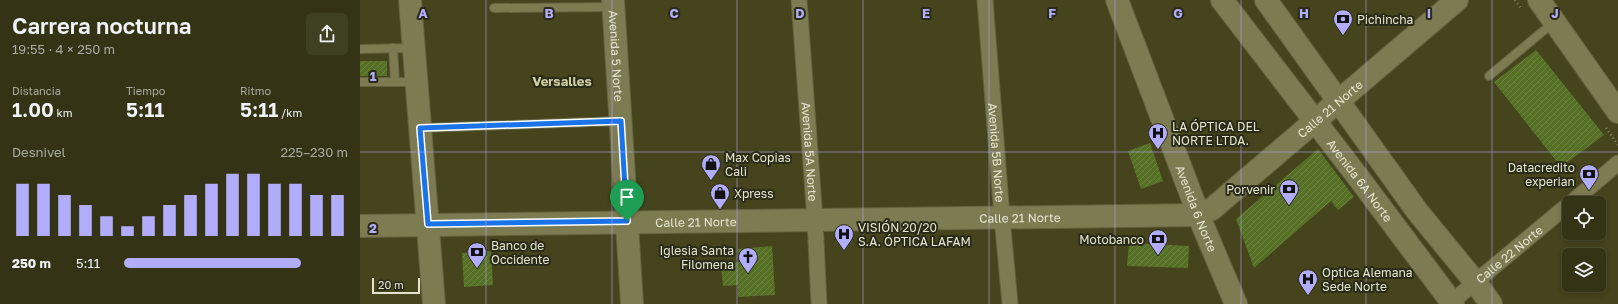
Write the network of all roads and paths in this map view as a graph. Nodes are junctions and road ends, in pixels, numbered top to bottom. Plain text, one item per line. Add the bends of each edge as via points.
1 (410, 0) edge
2 (799, 0) edge
3 (985, 0) edge
4 (1117, 0) edge
5 (1222, 0) edge
6 (1266, 0) edge
7 (1457, 0) edge
8 (1539, 0) edge
9 (613, 3) edge
10 (494, 8) dead end
11 (1555, 22) junction
12 (360, 48) edge
13 (403, 48) junction
14 (1489, 76) dead end
15 (360, 82) edge
16 (406, 82) junction
17 (1339, 101) junction
18 (1618, 112) edge
19 (621, 121) junction
20 (1315, 121) junction
21 (420, 128) junction
22 (1618, 163) edge
23 (1579, 196) edge
24 (1562, 211) edge
25 (1199, 215) junction
26 (1002, 217) junction
27 (815, 220) junction
28 (627, 221) junction
29 (428, 224) junction
30 (360, 226) edge
31 (1476, 283) junction
32 (1451, 303) edge
33 (434, 304) edge
34 (632, 304) edge
35 (819, 304) edge
36 (1010, 304) edge
37 (1236, 304) edge
38 (1491, 304) edge

1 - 13 main road
2 - 27 street, Avenida 5A Norte
3 - 26 street, Avenida 5B Norte
4 - 25 main road, Avenida 6 Norte
5 - 20 main road, Avenida 6A Norte
6 - 17 main road
7 - 17 main road, Calle 21 Norte
8 - 11 main road
9 - 10 lane
9 - 19 main road, Avenida 5 Norte
11 - 14 lane
11 - 18 main road
12 - 13 lane
13 - 16 main road
15 - 16 lane
16 - 21 main road
17 - 20 main road, Calle 21 Norte
17 - 31 main road via 1417,211
19 - 21 lane
19 - 28 main road, Avenida 5 Norte
20 - 25 main road, Calle 21 Norte via 1212,209
20 - 32 main road, Avenida 6A Norte
21 - 29 main road
22 - 23 street, Calle 22 Norte
24 - 31 street, Calle 22 Norte
25 - 26 main road, Calle 21 Norte
25 - 37 main road, Avenida 6 Norte
26 - 27 main road, Calle 21 Norte
26 - 36 street, Avenida 5B Norte
27 - 28 main road, Calle 21 Norte
27 - 35 street, Avenida 5A Norte
28 - 29 main road, Calle 21 Norte
28 - 34 main road, Avenida 5 Norte
29 - 30 main road, Calle 21 Norte
29 - 33 main road
31 - 32 street, Calle 22 Norte
31 - 38 main road

